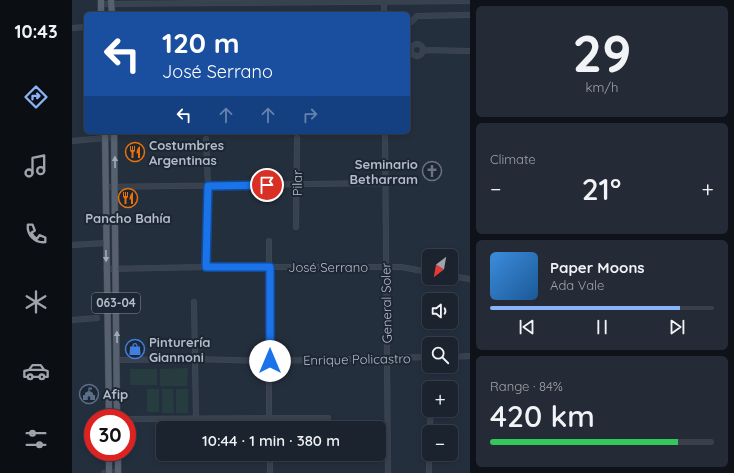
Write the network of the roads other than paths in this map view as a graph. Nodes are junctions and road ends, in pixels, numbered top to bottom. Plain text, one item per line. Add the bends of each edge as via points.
1 (384, 1) edge
2 (445, 1) edge
3 (470, 1) edge
4 (101, 2) edge
5 (111, 2) edge
6 (197, 2) edge
7 (288, 2) edge
8 (112, 12) edge
9 (384, 12) edge
10 (470, 15) edge
11 (410, 22) edge
12 (84, 27) edge
13 (72, 28) edge
14 (423, 50) dead end
15 (470, 51) edge
16 (115, 134) edge
17 (385, 134) edge
18 (105, 135) edge
19 (297, 138) dead end
20 (206, 139) dead end
21 (72, 141) edge
22 (385, 183) junction
23 (297, 184) junction
24 (208, 186) junction
25 (105, 187) junction
26 (115, 187) junction
27 (296, 227) dead end
28 (269, 241) dead end
29 (106, 243) junction
30 (72, 245) edge
31 (206, 267) junction
32 (270, 267) junction
33 (386, 267) junction
34 (116, 269) junction
35 (106, 270) junction
36 (422, 271) edge
37 (458, 277) edge
38 (470, 279) edge
39 (194, 302) dead end
40 (97, 318) dead end
41 (72, 320) edge
42 (470, 356) edge
43 (422, 357) edge
44 (458, 357) edge
45 (387, 358) junction
46 (195, 359) junction
47 (117, 360) junction
48 (270, 361) junction
49 (109, 409) edge
50 (117, 409) edge
51 (430, 417) edge
52 (196, 418) junction
53 (328, 418) dead end
54 (136, 419) edge
55 (269, 419) junction
56 (109, 461) edge
57 (118, 461) edge
58 (270, 461) edge
59 (104, 473) edge
60 (109, 473) edge
61 (118, 473) edge
62 (270, 473) edge
63 (388, 473) edge
64 (429, 473) edge

1 - 2 street
1 - 7 street
1 - 9 street
2 - 3 street
4 - 5 street
5 - 6 street
5 - 8 main road
6 - 7 street
10 - 11 street via 417,16
12 - 13 street
14 - 15 street
16 - 18 street
26 -> 16 main road, 063-04
17 - 22 street, General Soler
18 - 21 street
18 - 25 main road, 063-04
19 - 23 street, Pilar
20 - 24 street
22 - 23 street
22 - 33 street, General Soler
23 - 24 street
23 - 27 street, Pilar
24 - 26 street
24 - 31 street
25 - 26 street
25 - 29 main road, 063-04
26 - 34 main road, 063-04
28 - 32 street
29 - 30 street
29 -> 35 main road, 063-04
31 - 32 street, José Serrano
31 - 34 street, José Serrano
32 - 33 street, José Serrano
32 - 48 street
33 - 36 street, José Serrano
33 - 45 street, General Soler
34 - 35 street, José Serrano
47 -> 34 main road, 063-04
35 - 49 main road, 063-04
37 - 38 street
39 - 46 street
40 - 41 street
42 - 44 street
43 - 45 street, Enrique Policastro
45 - 48 street, Enrique Policastro
45 - 63 street, General Soler
46 - 47 street, Enrique Policastro
46 - 48 street, Enrique Policastro
46 - 52 street
47 - 50 main road, 063-04
48 - 55 street
51 - 64 street
52 - 54 street
52 - 55 street
53 - 55 street
56 - 60 main road
57 - 61 main road
58 - 62 street
59 - 60 street
60 - 61 street

